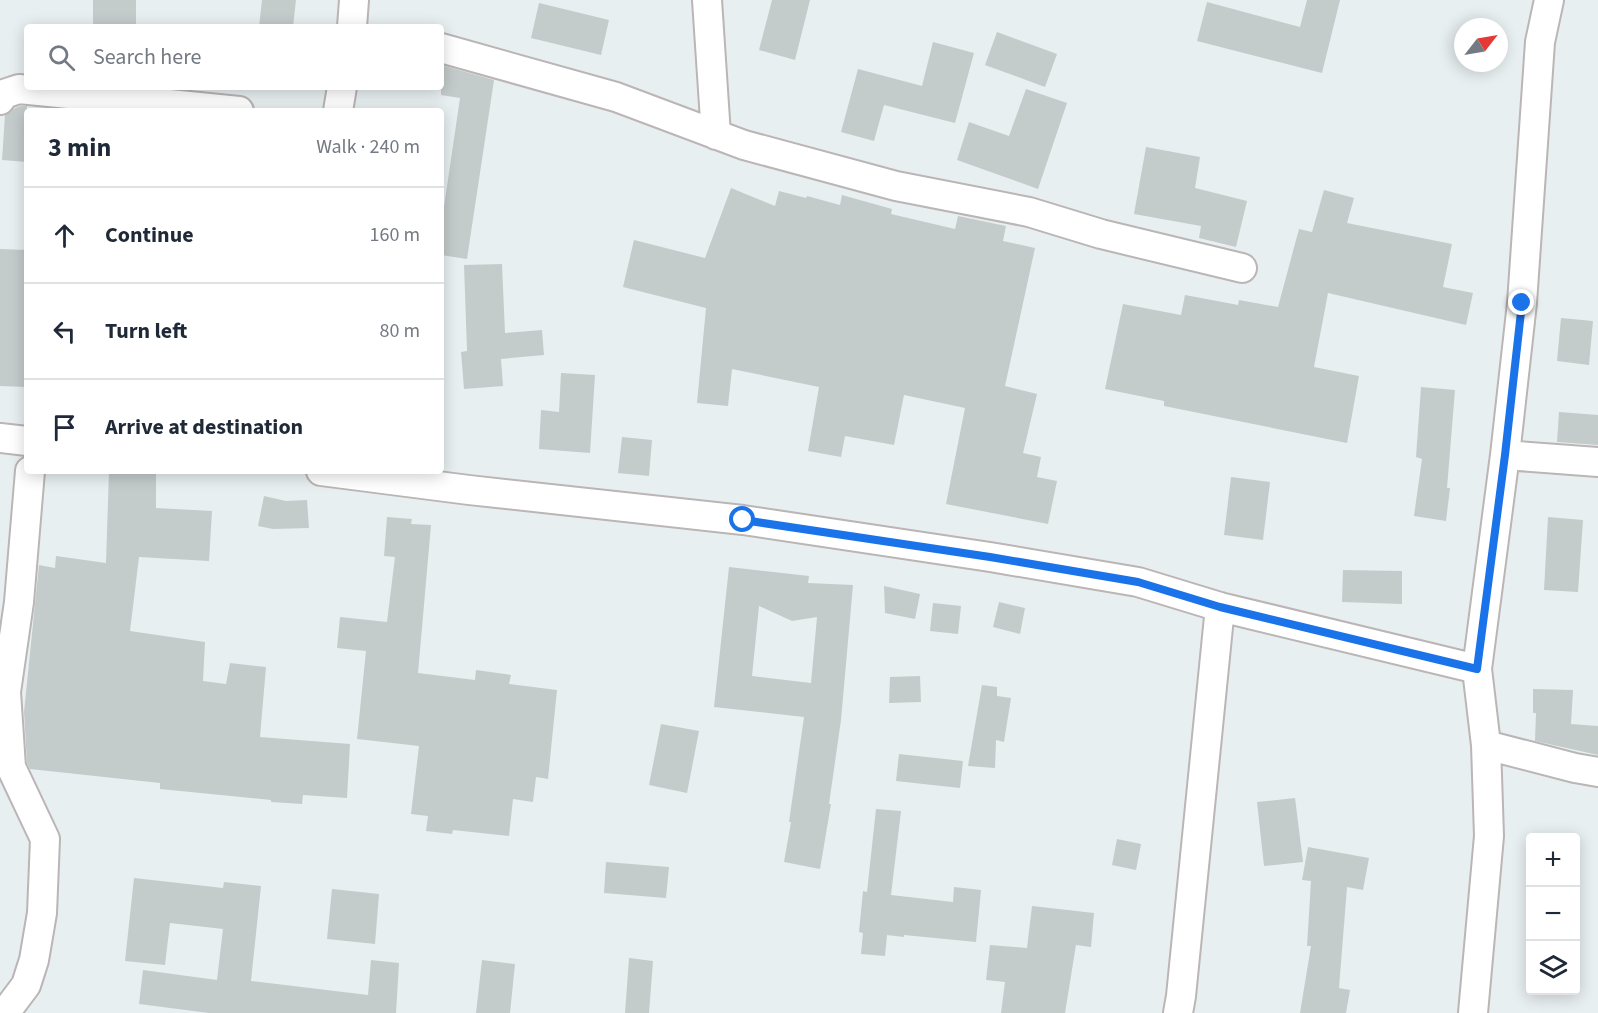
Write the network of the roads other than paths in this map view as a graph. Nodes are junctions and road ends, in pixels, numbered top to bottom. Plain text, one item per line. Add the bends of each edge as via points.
1 (707, 0) edge
2 (1549, 0) edge
3 (444, 49) edge
4 (24, 90) edge
5 (29, 90) edge
6 (342, 90) edge
7 (0, 100) edge
8 (209, 108) edge
9 (338, 108) edge
10 (716, 135) junction
11 (1242, 268) dead end
12 (0, 438) edge
13 (24, 441) edge
14 (1505, 455) junction
15 (1598, 462) edge
16 (30, 474) edge
17 (344, 474) edge
18 (1220, 607) junction
19 (1477, 669) junction
20 (1486, 746) junction
21 (1598, 772) edge
22 (5, 1013) edge
23 (1178, 1013) edge
24 (1473, 1013) edge

1 - 10 street
2 - 14 street via 1540,42 1522,303
3 - 10 street via 616,97
4 - 7 street via 4,94
5 - 8 street
6 - 9 street
10 - 11 street via 897,186 1029,212
12 - 13 street
14 - 15 street
14 - 19 street
16 - 22 street via 19,602 6,692 11,767 45,839 42,913 26,985
17 - 18 street via 743,520 967,553 1138,582
18 - 19 street
18 - 23 street
19 - 20 street
20 - 21 street
20 - 24 street via 1489,836

